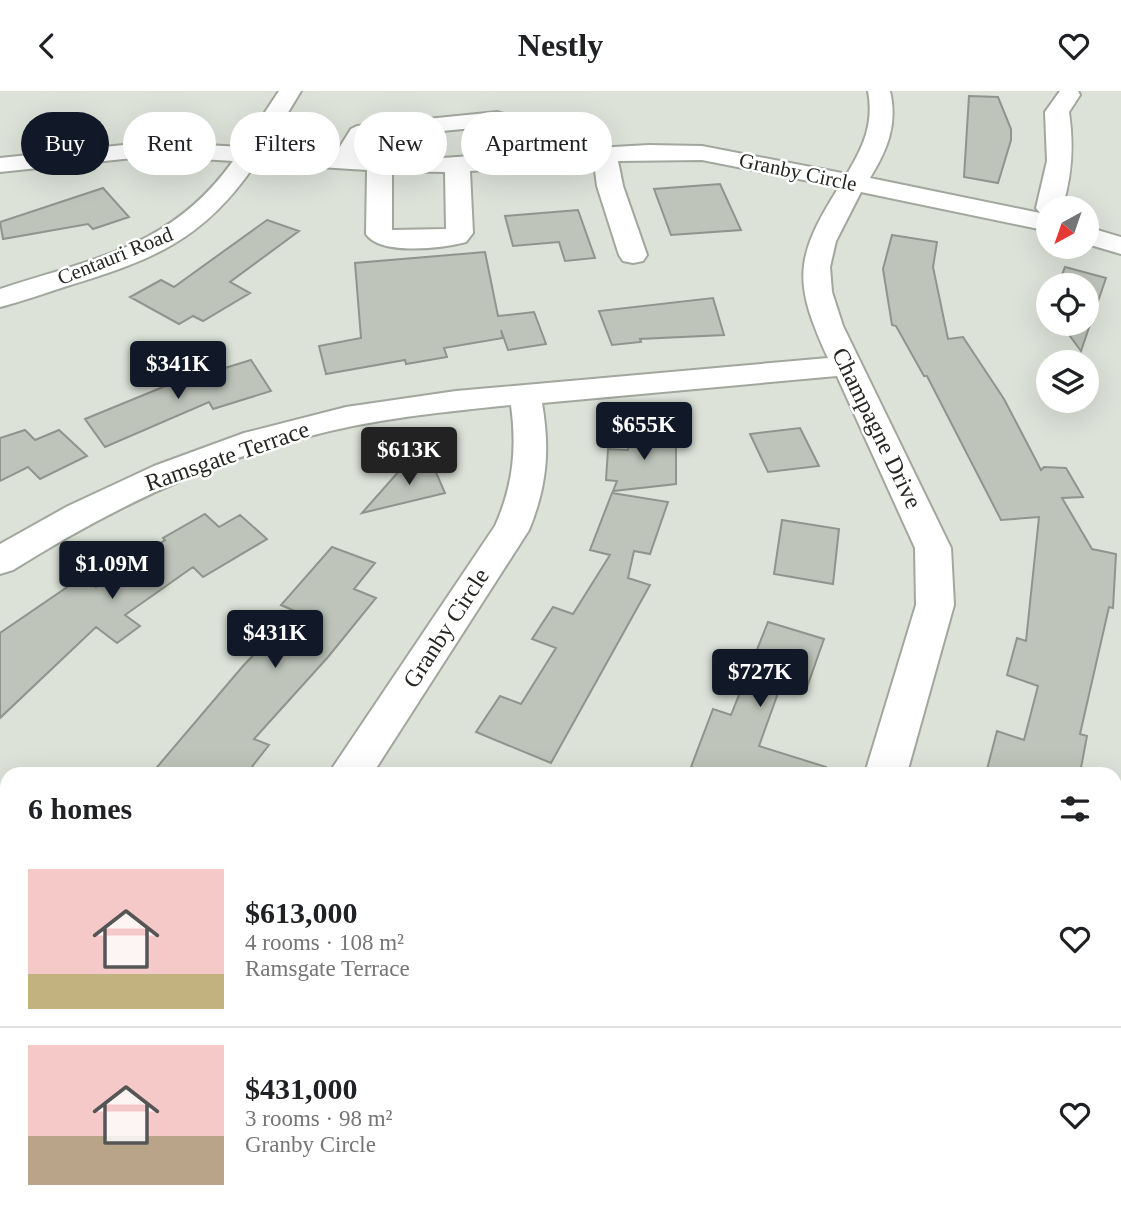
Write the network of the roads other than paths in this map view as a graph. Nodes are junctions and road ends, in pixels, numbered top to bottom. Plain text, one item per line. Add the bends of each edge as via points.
1 (290, 91) edge
2 (879, 91) edge
3 (1069, 96) dead end
4 (276, 112) edge
5 (461, 123) edge
6 (230, 152) edge
7 (612, 155) edge
8 (340, 161) edge
9 (344, 161) junction
10 (354, 162) edge
11 (0, 165) edge
12 (447, 165) edge
13 (457, 165) junction
14 (461, 165) edge
15 (233, 175) edge
16 (379, 175) edge
17 (608, 175) edge
18 (852, 183) junction
19 (1054, 196) edge
20 (1036, 214) edge
21 (1099, 239) edge
22 (1121, 246) edge
23 (633, 255) dead end
24 (0, 298) edge
25 (847, 366) junction
26 (526, 394) junction
27 (0, 561) edge
28 (354, 767) edge
29 (888, 767) edge

1 - 4 street, Centauri Road
2 - 18 street, Champagne Drive via 882,122
3 - 19 street via 1057,112 1062,149
5 - 9 street via 365,131
6 - 11 street, Granby Circle via 138,149
7 - 18 street, Granby Circle via 702,153
8 - 9 street, Granby Circle
9 - 10 street, Granby Circle
12 - 13 street, Granby Circle
13 - 14 street, Granby Circle
13 - 16 street via 457,236 390,240 379,235
15 - 24 street, Centauri Road via 183,229 157,243
17 - 23 street
18 - 20 street, Granby Circle
18 - 25 street, Champagne Drive via 816,260 819,300
21 - 22 street
25 - 26 street, Ramsgate Terrace
25 - 29 street, Champagne Drive via 922,520 933,548 936,576 936,605
26 - 27 street, Ramsgate Terrace via 346,417 287,432 167,474 40,535
26 - 28 street, Granby Circle via 532,443 526,498 511,530

